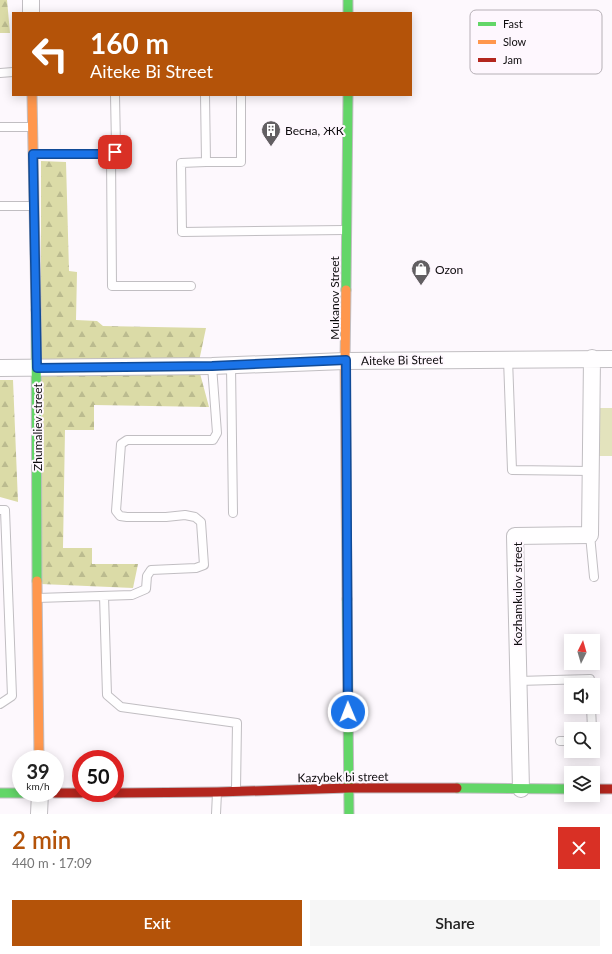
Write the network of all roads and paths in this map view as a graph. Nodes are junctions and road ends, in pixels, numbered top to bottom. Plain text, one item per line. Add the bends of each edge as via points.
1 (31, 0) edge
2 (348, 0) edge
3 (31, 12) edge
4 (348, 12) edge
5 (12, 72) edge
6 (0, 73) edge
7 (32, 96) edge
8 (115, 96) edge
9 (205, 96) edge
10 (241, 96) edge
11 (348, 96) edge
12 (0, 126) edge
13 (32, 128) junction
14 (33, 154) junction
15 (111, 154) junction
16 (206, 162) junction
17 (0, 206) edge
18 (34, 206) junction
19 (346, 230) junction
20 (191, 286) dead end
21 (592, 358) junction
22 (508, 359) junction
23 (612, 359) edge
24 (346, 360) junction
25 (212, 366) junction
26 (231, 366) junction
27 (0, 368) edge
28 (37, 368) junction
29 (591, 471) junction
30 (0, 510) edge
31 (232, 513) dead end
32 (590, 535) junction
33 (594, 577) dead end
34 (104, 596) junction
35 (37, 598) junction
36 (564, 680) edge
37 (518, 681) junction
38 (0, 704) edge
39 (560, 741) dead end
40 (564, 741) edge
41 (39, 750) edge
42 (349, 788) junction
43 (521, 789) junction
44 (564, 789) edge
45 (600, 789) edge
46 (612, 789) edge
47 (217, 792) junction
48 (236, 792) junction
49 (124, 793) edge
50 (0, 794) edge
51 (12, 794) edge
52 (40, 802) edge
53 (39, 814) edge
54 (216, 814) edge
55 (349, 814) edge

1 - 3 street
2 - 4 street
5 - 6 lane
7 - 13 street, Zhumaliev street
8 - 15 lane via 116,146 115,152
9 - 16 lane
10 - 16 lane via 240,162
11 - 19 street, Mukanov Street
12 - 13 lane
13 - 14 street, Zhumaliev street
14 - 15 lane
14 - 18 street, Zhumaliev street
15 - 20 lane via 112,286
16 - 19 lane via 181,163 182,232
17 - 18 lane
18 - 28 street, Zhumaliev street
19 - 24 street, Mukanov Street
21 - 22 street, Aiteke Bi Street
21 - 23 street, Aiteke Bi Street
21 - 29 street
22 - 24 street, Aiteke Bi Street
22 - 29 lane via 512,470
24 - 26 street, Aiteke Bi Street
24 - 42 street, Mukanov Street
25 - 26 street, Aiteke Bi Street
25 - 28 street, Aiteke Bi Street
25 - 34 lane via 217,433 212,440 127,440 121,444 116,510 120,516 127,517 195,517 201,522 204,565 196,568 151,570 147,576 146,589 140,593
26 - 31 lane
27 - 28 street, Aiteke Bi Street
28 - 35 street, Zhumaliev street
29 - 32 street
30 - 38 lane via 5,510 12,696
32 - 33 lane
32 - 37 street, Kozhamkulov street via 515,536
34 - 35 lane
34 - 48 lane via 107,696 121,707 237,724
35 - 41 street, Zhumaliev street
36 - 37 lane
37 - 43 street, Kozhamkulov street
39 - 40 lane
42 - 43 street, Kazybek bi street
42 - 48 street, Kazybek bi street
42 - 55 street, Mukanov Street
43 - 44 street, Kazybek bi street
45 - 46 street
47 - 48 street, Kazybek bi street
47 - 49 street, Kazybek bi street
47 - 54 lane
50 - 51 street
52 - 53 street

